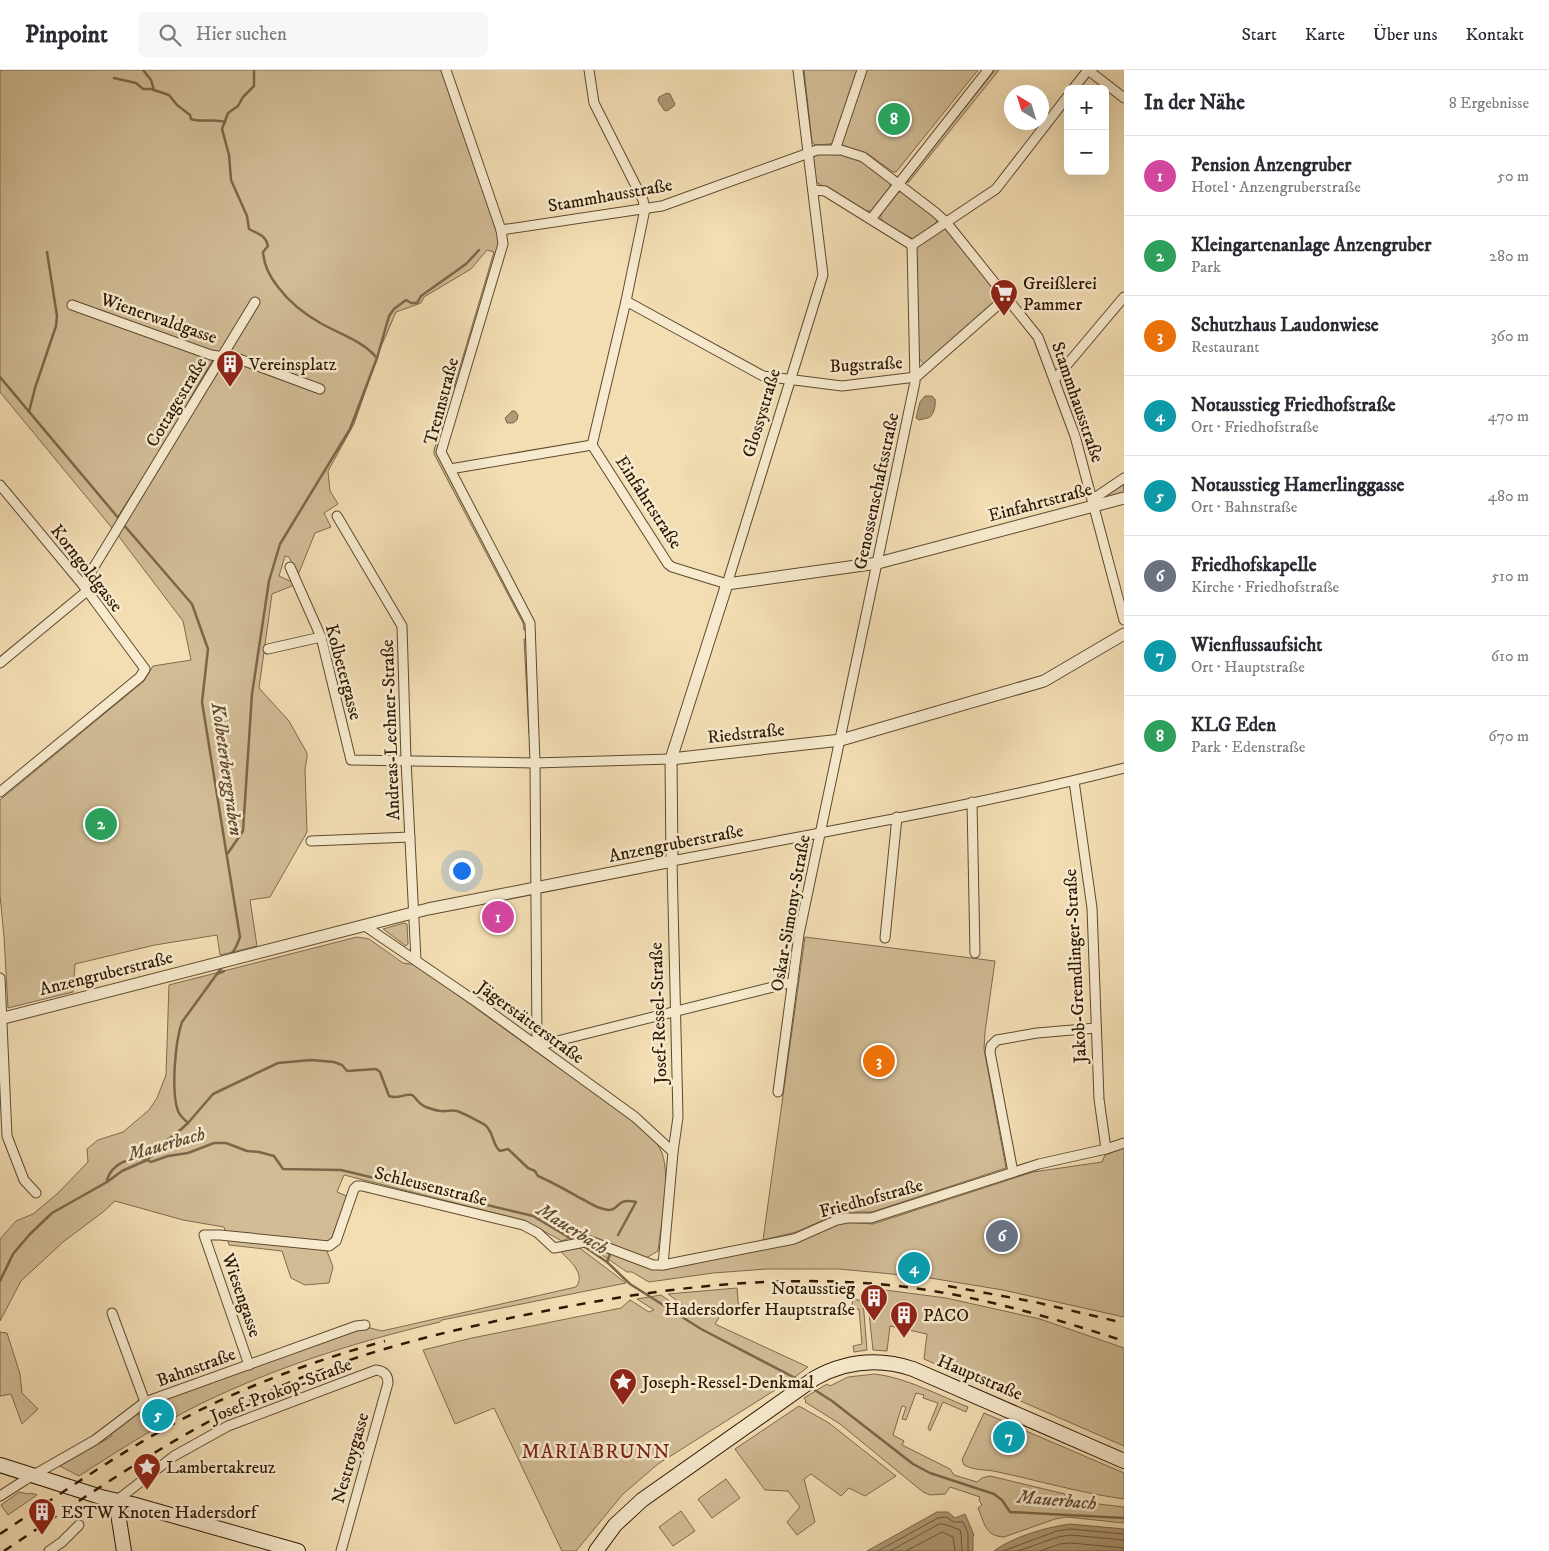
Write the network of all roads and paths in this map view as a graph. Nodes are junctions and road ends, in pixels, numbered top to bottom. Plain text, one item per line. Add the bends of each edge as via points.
1 (446, 70) edge
2 (589, 70) edge
3 (798, 70) edge
4 (862, 70) edge
5 (988, 70) edge
6 (1088, 70) edge
7 (1076, 85) edge
8 (1124, 98) edge
9 (1064, 101) edge
10 (835, 150) junction
11 (807, 152) junction
12 (899, 183) junction
13 (813, 190) junction
14 (645, 209) junction
15 (871, 220) junction
16 (946, 222) junction
17 (501, 230) junction
18 (912, 245) junction
19 (1124, 296) edge
20 (1007, 297) junction
21 (626, 301) junction
22 (255, 302) dead end
23 (72, 305) dead end
24 (222, 356) junction
25 (916, 377) junction
26 (1055, 379) junction
27 (790, 380) junction
28 (320, 389) dead end
29 (592, 445) junction
30 (450, 469) junction
31 (1124, 478) edge
32 (2, 491) edge
33 (1124, 498) edge
34 (1094, 503) junction
35 (337, 516) dead end
36 (878, 563) junction
37 (290, 567) dead end
38 (727, 584) junction
39 (84, 588) junction
40 (1124, 620) edge
41 (1124, 634) edge
42 (321, 637) junction
43 (268, 649) dead end
44 (0, 663) edge
45 (841, 740) junction
46 (671, 759) junction
47 (351, 760) joint
48 (406, 760) junction
49 (535, 763) junction
50 (1124, 768) edge
51 (1074, 781) junction
52 (0, 792) edge
53 (972, 802) junction
54 (897, 818) junction
55 (821, 832) junction
56 (410, 837) junction
57 (311, 841) dead end
58 (672, 862) junction
59 (536, 888) junction
60 (414, 913) junction
61 (365, 926) junction
62 (885, 938) dead end
63 (975, 953) dead end
64 (416, 960) junction
65 (0, 978) edge
66 (792, 982) junction
67 (675, 1012) junction
68 (1, 1018) edge
69 (1096, 1028) junction
70 (537, 1046) junction
71 (778, 1092) dead end
72 (4, 1136) edge
73 (1124, 1143) edge
74 (1106, 1149) junction
75 (673, 1152) junction
76 (1013, 1172) junction
77 (36, 1193) dead end
78 (204, 1235) joint
79 (658, 1265) junction
80 (112, 1313) dead end
81 (365, 1325) dead end
82 (249, 1365) junction
83 (386, 1374) joint
84 (145, 1402) junction
85 (1124, 1461) edge
86 (0, 1465) edge
87 (32, 1476) junction
88 (0, 1496) edge
89 (116, 1500) junction
90 (79, 1525) dead end
91 (49, 1551) edge
92 (124, 1551) edge
93 (298, 1551) edge
94 (341, 1551) edge
95 (596, 1551) edge

1 - 17 street, Trennstraße
2 - 14 street via 594,103
3 - 11 street, Glossystraße
4 - 10 street
5 - 12 street
6 - 7 street
6 - 8 street
9 - 16 street via 996,189
10 - 11 street, Stammhausstraße
10 - 12 street, Stammhausstraße via 863,157
11 - 13 street, Glossystraße
11 - 14 street, Stammhausstraße via 670,204
12 - 15 street
12 - 16 street, Stammhausstraße
13 - 15 street via 825,191
13 - 27 street, Glossystraße via 823,275
14 - 17 street, Stammhausstraße
14 - 21 street, Einfahrtstraße
15 - 18 street
16 - 18 street
16 - 20 street, Stammhausstraße
17 - 30 street, Trennstraße via 503,244 441,452
18 - 25 street, Genossenschaftsstraße
19 - 26 street
20 - 25 street, Bugstraße
20 - 26 street, Stammhausstraße via 1038,337
21 - 27 street, Bugstraße via 762,376
21 - 29 street, Einfahrtstraße
22 - 24 street, Cottagestraße
23 - 24 street, Wienerwaldgasse via 211,355
24 - 28 street, Wienerwaldgasse via 239,359
24 - 39 street, Cottagestraße
25 - 27 street, Bugstraße via 842,386
25 - 36 street, Genossenschaftsstraße
26 - 34 street, Stammhausstraße
27 - 38 street, Glossystraße
29 - 30 street
29 - 38 street, Einfahrtstraße via 668,564
30 - 49 street, Trennstraße via 530,623
31 - 34 street
32 - 39 street, Korngoldgasse
33 - 34 street, Einfahrtstraße
34 - 36 street, Einfahrtstraße
34 - 40 street, Stammhausstraße
35 - 48 street, Andreas-Lechner-Straße via 402,626
36 - 38 street, Einfahrtstraße
36 - 45 street, Genossenschaftsstraße
37 - 42 street, Kolbetergasse
38 - 46 street, Glossystraße
39 - 44 street
39 - 52 street, Korngoldgasse via 145,669 144,672
41 - 45 street, Riedstraße via 1044,680
42 - 43 street
42 - 47 street, Kolbetergasse
45 - 46 street, Riedstraße
45 - 55 street, Oskar-Simony-Straße
46 - 49 street, Riedstraße
46 - 58 street, Josef-Ressel-Straße
47 - 48 street, Riedstraße
48 - 49 street, Riedstraße
48 - 56 street, Andreas-Lechner-Straße
49 - 59 street, Trennstraße
50 - 51 street, Anzengruberstraße
51 - 53 street, Anzengruberstraße
51 - 69 street, Jakob-Gremdlinger-Straße via 1092,908
53 - 54 street, Anzengruberstraße
53 - 63 street
54 - 55 street, Anzengruberstraße
54 - 62 street
55 - 58 street, Anzengruberstraße
55 - 66 street, Oskar-Simony-Straße
56 - 57 street
56 - 60 street, Andreas-Lechner-Straße
58 - 59 street, Anzengruberstraße
58 - 67 street, Josef-Ressel-Straße
59 - 60 street, Anzengruberstraße
59 - 70 street, Trennstraße
60 - 61 street, Anzengruberstraße
60 - 64 street, Andreas-Lechner-Straße
61 - 64 street, Jägerstätterstraße
61 - 68 street, Anzengruberstraße
64 - 70 street, Jägerstätterstraße
65 - 68 street
66 - 67 street
66 - 71 street, Oskar-Simony-Straße
67 - 70 street
67 - 75 street, Josef-Ressel-Straße via 678,1117
68 - 72 street
69 - 74 street, Jakob-Gremdlinger-Straße via 1099,1100
69 - 76 street via 1037,1033 998,1040 991,1046
70 - 75 street, Jägerstätterstraße via 635,1118
72 - 77 street via 24,1180
73 - 74 street, Friedhofstraße
74 - 76 street, Friedhofstraße
75 - 79 street, Josef-Ressel-Straße
76 - 79 street, Friedhofstraße via 871,1218 837,1220 794,1239
78 - 79 street, Schleusenstraße via 329,1246 336,1240 354,1189 359,1186 523,1225 538,1233 554,1248 582,1241 594,1242
78 - 82 street, Wiesengasse
80 - 84 street
81 - 82 street, Bahnstraße
82 - 84 street, Bahnstraße
83 - 89 street, Josef-Prokop-Straße via 376,1370 228,1426 174,1456
83 - 94 street, Nestroygasse via 388,1383
84 - 87 street, Bahnstraße via 95,1440
85 - 95 main road, Hauptstraße via 904,1366 882,1362 853,1364 815,1378 642,1500 615,1525
86 - 87 main road
87 - 88 street, Bahnstraße
87 - 89 main road
89 - 92 main road
89 - 93 main road
90 - 91 street

